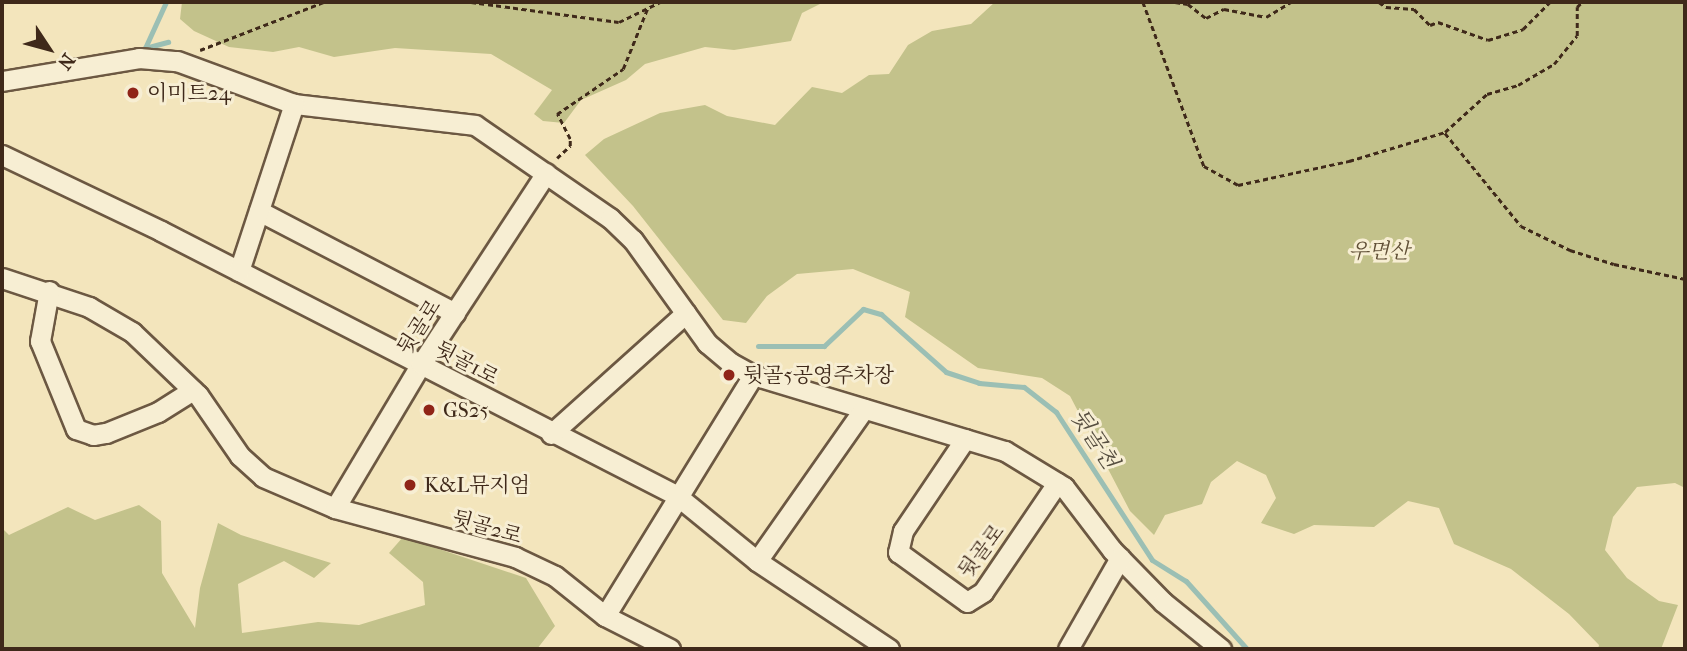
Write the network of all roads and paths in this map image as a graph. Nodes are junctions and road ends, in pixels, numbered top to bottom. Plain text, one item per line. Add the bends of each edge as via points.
1 (324, 2) edge
2 (471, 2) edge
3 (660, 2) edge
4 (1143, 2) edge
5 (1175, 2) edge
6 (1291, 2) edge
7 (1379, 2) edge
8 (1550, 2) edge
9 (1582, 2) edge
10 (648, 7) junction
11 (177, 61) junction
12 (2, 81) edge
13 (294, 104) junction
14 (1445, 132) junction
15 (2, 155) edge
16 (549, 175) junction
17 (258, 211) junction
18 (239, 271) junction
19 (2, 278) edge
20 (1685, 279) edge
21 (49, 291) junction
22 (455, 313) junction
23 (686, 313) junction
24 (421, 364) junction
25 (754, 375) junction
26 (193, 390) junction
27 (864, 409) junction
28 (551, 434) junction
29 (965, 439) junction
30 (1057, 483) junction
31 (676, 495) junction
32 (335, 508) junction
33 (1120, 558) junction
34 (757, 561) junction
35 (605, 615) junction
36 (670, 649) edge
37 (889, 649) edge
38 (1068, 649) edge
39 (1221, 649) edge

1 - 11 path via 239,31
2 - 10 path via 619,22
3 - 10 path
4 - 14 path via 1204,166 1238,185 1349,161
5 - 6 path via 1188,4 1206,18 1224,9 1266,17
7 - 8 path via 1386,7 1414,9 1430,25 1438,22 1488,40 1521,31
9 - 14 path via 1577,7 1577,36 1554,64 1518,85 1487,94
10 - 16 path via 623,69 558,114 570,146 558,152
11 - 12 street via 139,58
11 - 13 street
13 - 16 street via 475,125
13 - 17 street
14 - 20 path via 1521,226 1603,261
15 - 18 street, 뒷골1로
16 - 22 street, 뒷골로
16 - 23 street via 633,240
17 - 18 street
17 - 22 street
18 - 24 street, 뒷골1로
19 - 21 street, 뒷골2로
21 - 26 street, 뒷골2로 via 132,332
21 - 26 street via 40,341 76,429 93,435 106,433 158,412
22 - 24 street, 뒷골로
23 - 25 street via 707,343
23 - 28 street
24 - 28 street, 뒷골1로
24 - 32 street, 뒷골로
25 - 27 street
25 - 31 street
26 - 32 street, 뒷골2로 via 240,456 263,477
27 - 29 street
27 - 34 street
28 - 31 street, 뒷골1로
29 - 30 street via 1005,451
29 - 30 street, 뒷골로 via 903,531 898,552 967,602 983,592
30 - 33 street via 1091,518
31 - 34 street, 뒷골1로
31 - 35 street
32 - 35 street, 뒷골2로 via 515,556 555,576
33 - 38 street
33 - 39 street via 1163,602
34 - 37 street, 뒷골1로
35 - 36 street, 뒷골2로

